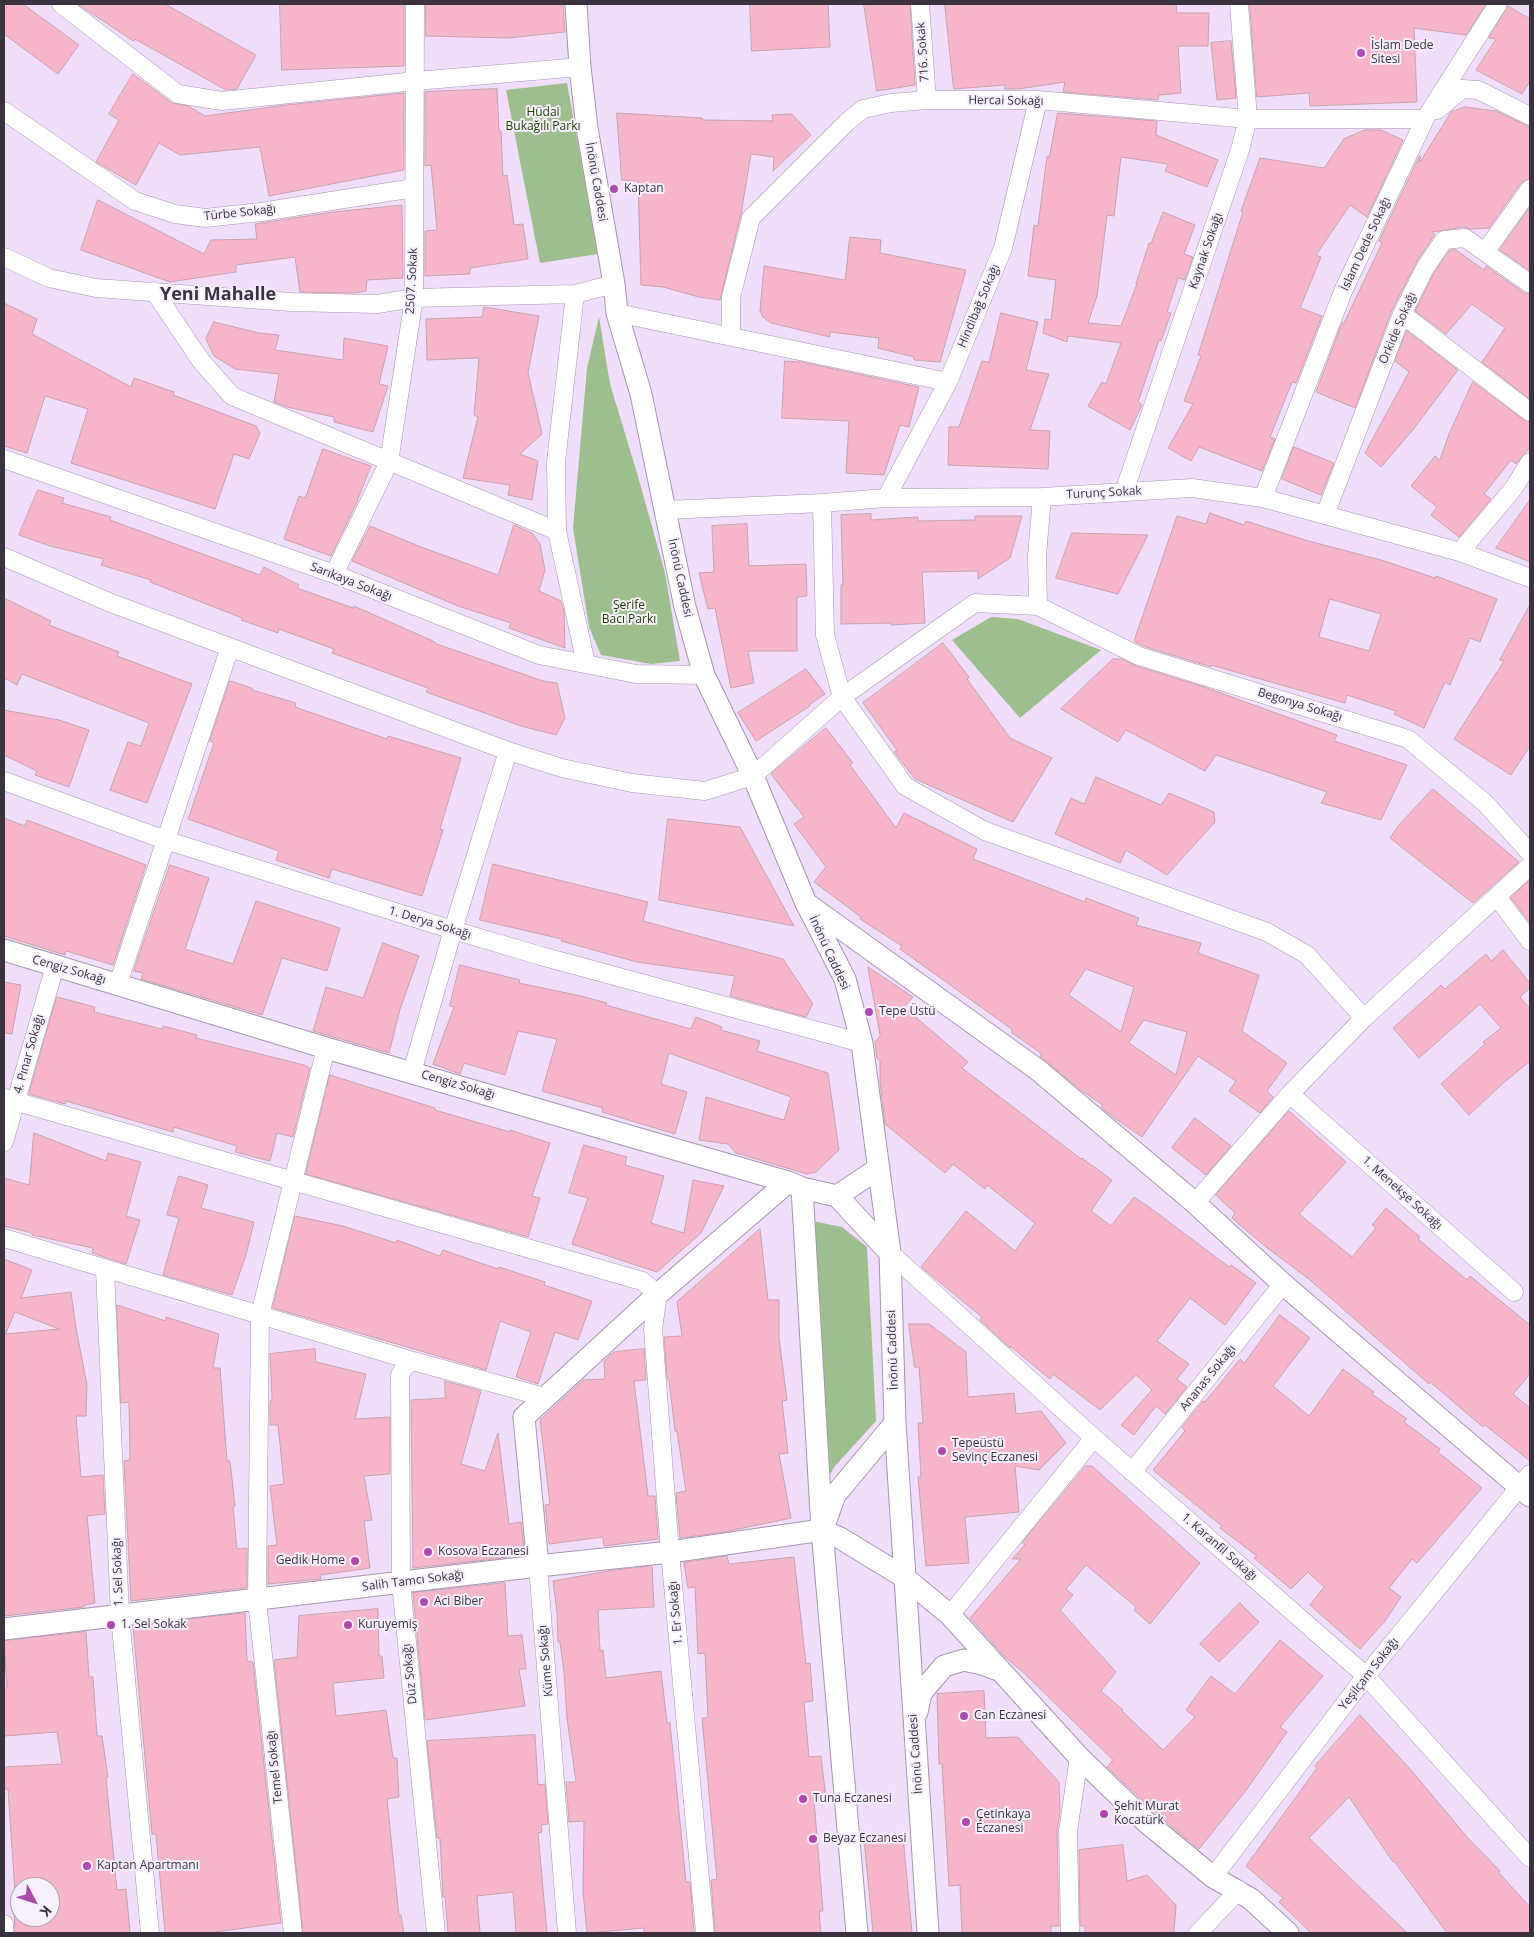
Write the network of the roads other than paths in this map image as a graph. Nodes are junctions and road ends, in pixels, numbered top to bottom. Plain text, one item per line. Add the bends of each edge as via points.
1 (61, 4) edge
2 (415, 4) edge
3 (576, 4) edge
4 (920, 4) edge
5 (1239, 4) edge
6 (1498, 4) edge
7 (580, 67) junction
8 (416, 81) junction
9 (927, 100) junction
10 (1038, 100) junction
11 (4, 111) edge
12 (1530, 116) edge
13 (1248, 119) junction
14 (1425, 120) junction
15 (414, 188) junction
16 (1530, 189) edge
17 (1485, 252) junction
18 (4, 258) edge
19 (614, 284) junction
20 (1530, 284) edge
21 (154, 291) junction
22 (575, 294) junction
23 (414, 298) junction
24 (617, 313) junction
25 (1402, 314) junction
26 (730, 336) junction
27 (948, 382) junction
28 (1530, 412) edge
29 (4, 459) edge
30 (389, 462) junction
31 (1530, 462) edge
32 (1124, 492) junction
33 (1042, 497) junction
34 (886, 498) junction
35 (1263, 498) junction
36 (822, 504) junction
37 (666, 510) junction
38 (1325, 515) junction
39 (556, 531) junction
40 (1460, 552) junction
41 (4, 557) edge
42 (334, 574) junction
43 (1530, 578) edge
44 (1038, 606) junction
45 (230, 647) junction
46 (586, 664) junction
47 (704, 675) junction
48 (842, 697) junction
49 (508, 751) junction
50 (753, 776) junction
51 (4, 781) edge
52 (165, 840) junction
53 (1530, 853) edge
54 (1530, 866) edge
55 (1497, 898) junction
56 (806, 903) junction
57 (453, 930) junction
58 (1530, 941) edge
59 (4, 950) edge
60 (55, 966) junction
61 (118, 984) junction
62 (1364, 1018) junction
63 (862, 1043) junction
64 (326, 1048) junction
65 (412, 1072) junction
66 (1290, 1094) junction
67 (10, 1100) edge
68 (4, 1142) edge
69 (879, 1168) junction
70 (293, 1181) junction
71 (795, 1185) junction
72 (837, 1196) junction
73 (1195, 1203) junction
74 (4, 1238) edge
75 (890, 1253) junction
76 (105, 1270) junction
77 (1283, 1284) junction
78 (1514, 1292) dead end
79 (658, 1294) junction
80 (260, 1315) junction
81 (413, 1361) junction
82 (544, 1397) junction
83 (895, 1423) junction
84 (1094, 1438) junction
85 (1132, 1472) junction
86 (1527, 1485) edge
87 (822, 1530) junction
88 (670, 1552) junction
89 (538, 1566) junction
90 (904, 1577) junction
91 (401, 1583) junction
92 (257, 1600) junction
93 (950, 1615) junction
94 (120, 1616) junction
95 (4, 1629) edge
96 (1004, 1672) junction
97 (1366, 1676) junction
98 (914, 1725) junction
99 (1079, 1756) junction
100 (1530, 1858) edge
101 (1213, 1877) junction
102 (1239, 1890) junction
103 (4, 1924) edge
104 (4, 1933) edge
105 (150, 1933) edge
106 (293, 1933) edge
107 (436, 1933) edge
108 (567, 1933) edge
109 (705, 1933) edge
110 (857, 1933) edge
111 (928, 1933) edge
112 (1070, 1933) edge
113 (1198, 1933) edge
114 (1288, 1933) edge

1 - 8 street via 178,94 222,101
2 - 8 street, 2507. Sokak
3 - 7 street, İnönü Caddesi
4 - 9 street, 716. Sokak
5 - 13 street, Kaynak Sokağı
6 - 14 street, İslam Dede Sokağı
7 - 8 street
7 - 19 street, İnönü Caddesi via 587,128
8 - 15 street, 2507. Sokak
9 - 10 street, Hercai Sokağı
9 - 26 street, Hercai Sokağı via 891,103 863,110 751,218 732,296
10 - 13 street, Hercai Sokağı
10 - 27 street, Hindibağ Sokağı via 1003,248
11 - 15 street, Türbe Sokağı via 135,201 175,214 205,218 233,215
12 - 14 street via 1478,90 1462,89
13 - 14 street, Hercai Sokağı
13 - 32 street, Kaynak Sokağı
14 - 35 street, İslam Dede Sokağı via 1344,289
15 - 23 street, 2507. Sokak
16 - 17 street
17 - 20 street, Orkide Sokağı
17 - 25 street, Orkide Sokağı via 1465,238 1444,240 1425,268
18 - 21 street via 48,278 96,288
19 - 22 street
19 - 24 street, İnönü Caddesi
21 - 23 street via 291,302 377,304
21 - 30 street via 201,361 232,396
22 - 23 street
22 - 39 street via 556,462
23 - 30 street, 2507. Sokak
24 - 26 street
24 - 37 street, İnönü Caddesi via 641,394
25 - 28 street
25 - 38 street, Orkide Sokağı
26 - 27 street
27 - 34 street, Hindibağ Sokağı
29 - 42 street, Sarıkaya Sokağı
30 - 39 street
30 - 42 street, 2507. Sokak
31 - 40 street via 1513,489
32 - 33 street, Turunç Sokak
32 - 35 street, Turunç Sokak via 1192,488
33 - 34 street, Turunç Sokak
33 - 44 street via 1037,556
34 - 36 street, Turunç Sokak
35 - 38 street, Turunç Sokak
36 - 37 street, Turunç Sokak
36 - 48 street via 826,635
37 - 47 street, İnönü Caddesi via 686,608
38 - 40 street, Turunç Sokak
39 - 46 street
40 - 43 street, Turunç Sokak
41 - 45 street via 112,603
42 - 46 street, Sarıkaya Sokağı via 539,655
44 - 48 street via 975,603
44 - 53 street, Begonya Sokağı via 1139,656 1408,739 1485,803
45 - 49 street
45 - 52 street
46 - 47 street, Sarıkaya Sokağı via 636,674
47 - 50 street, İnönü Caddesi
48 - 50 street
48 - 62 street via 905,786 985,831 1267,932 1307,955
49 - 50 street via 562,768 632,783 678,788 705,790
49 - 57 street
50 - 56 street, İnönü Caddesi
51 - 52 street, 1. Derya Sokağı
52 - 57 street, 1. Derya Sokağı
52 - 61 street
54 - 55 street
55 - 58 street
55 - 62 street
56 - 63 street, İnönü Caddesi via 845,979
56 - 73 street via 1038,1070
57 - 63 street, 1. Derya Sokağı
57 - 65 street
59 - 60 street, Cengiz Sokağı
60 - 61 street, Cengiz Sokağı
60 - 67 street, 4. Pınar Sokağı
61 - 64 street, Cengiz Sokağı
62 - 66 street
63 - 69 street, İnönü Caddesi
64 - 65 street, Cengiz Sokağı
64 - 70 street, Temel Sokağı
65 - 71 street, Cengiz Sokağı
66 - 73 street
66 - 78 street, 1. Menekşe Sokağı
67 - 68 street, 4. Pınar Sokağı
67 - 70 street
69 - 72 street
69 - 75 street, İnönü Caddesi
70 - 79 street via 642,1281
70 - 80 street, Temel Sokağı
71 - 72 street, Cengiz Sokağı
71 - 79 street
71 - 87 street
72 - 75 street
73 - 77 street
74 - 76 street
75 - 83 street, İnönü Caddesi
75 - 84 street, 1. Karanfil Sokağı
76 - 80 street
76 - 94 street, 1. Sel Sokağı
77 - 85 street, Ananas Sokağı
77 - 86 street
79 - 82 street
79 - 88 street, 1. Er Sokağı via 654,1329
80 - 81 street
80 - 92 street, Temel Sokağı
81 - 82 street
81 - 91 street, Düz Sokağı via 404,1366 400,1375
82 - 89 street, Küme Sokağı via 524,1417
83 - 87 street via 835,1495
83 - 90 street, İnönü Caddesi
84 - 85 street, 1. Karanfil Sokağı
84 - 93 street
85 - 97 street, 1. Karanfil Sokağı
86 - 97 street, Yeşilçam Sokağı
87 - 88 street, Salih Tamcı Sokağı
87 - 90 street
87 - 110 street
88 - 89 street, Salih Tamcı Sokağı
88 - 109 street, 1. Er Sokağı
89 - 91 street, Salih Tamcı Sokağı
89 - 108 street, Küme Sokağı
90 - 93 street
90 - 98 street, İnönü Caddesi
91 - 92 street, Salih Tamcı Sokağı
91 - 107 street, Düz Sokağı
92 - 94 street, Salih Tamcı Sokağı
92 - 106 street, Temel Sokağı
93 - 96 street
94 - 95 street, Salih Tamcı Sokağı
94 - 105 street, 1. Sel Sokağı
96 - 98 street via 964,1660 944,1666 921,1693
96 - 99 street
97 - 100 street, 1. Karanfil Sokağı
97 - 101 street, Yeşilçam Sokağı
98 - 111 street, İnönü Caddesi
99 - 101 street via 1146,1821
99 - 112 street via 1068,1832
101 - 102 street
102 - 113 street
102 - 114 street
103 - 104 street

